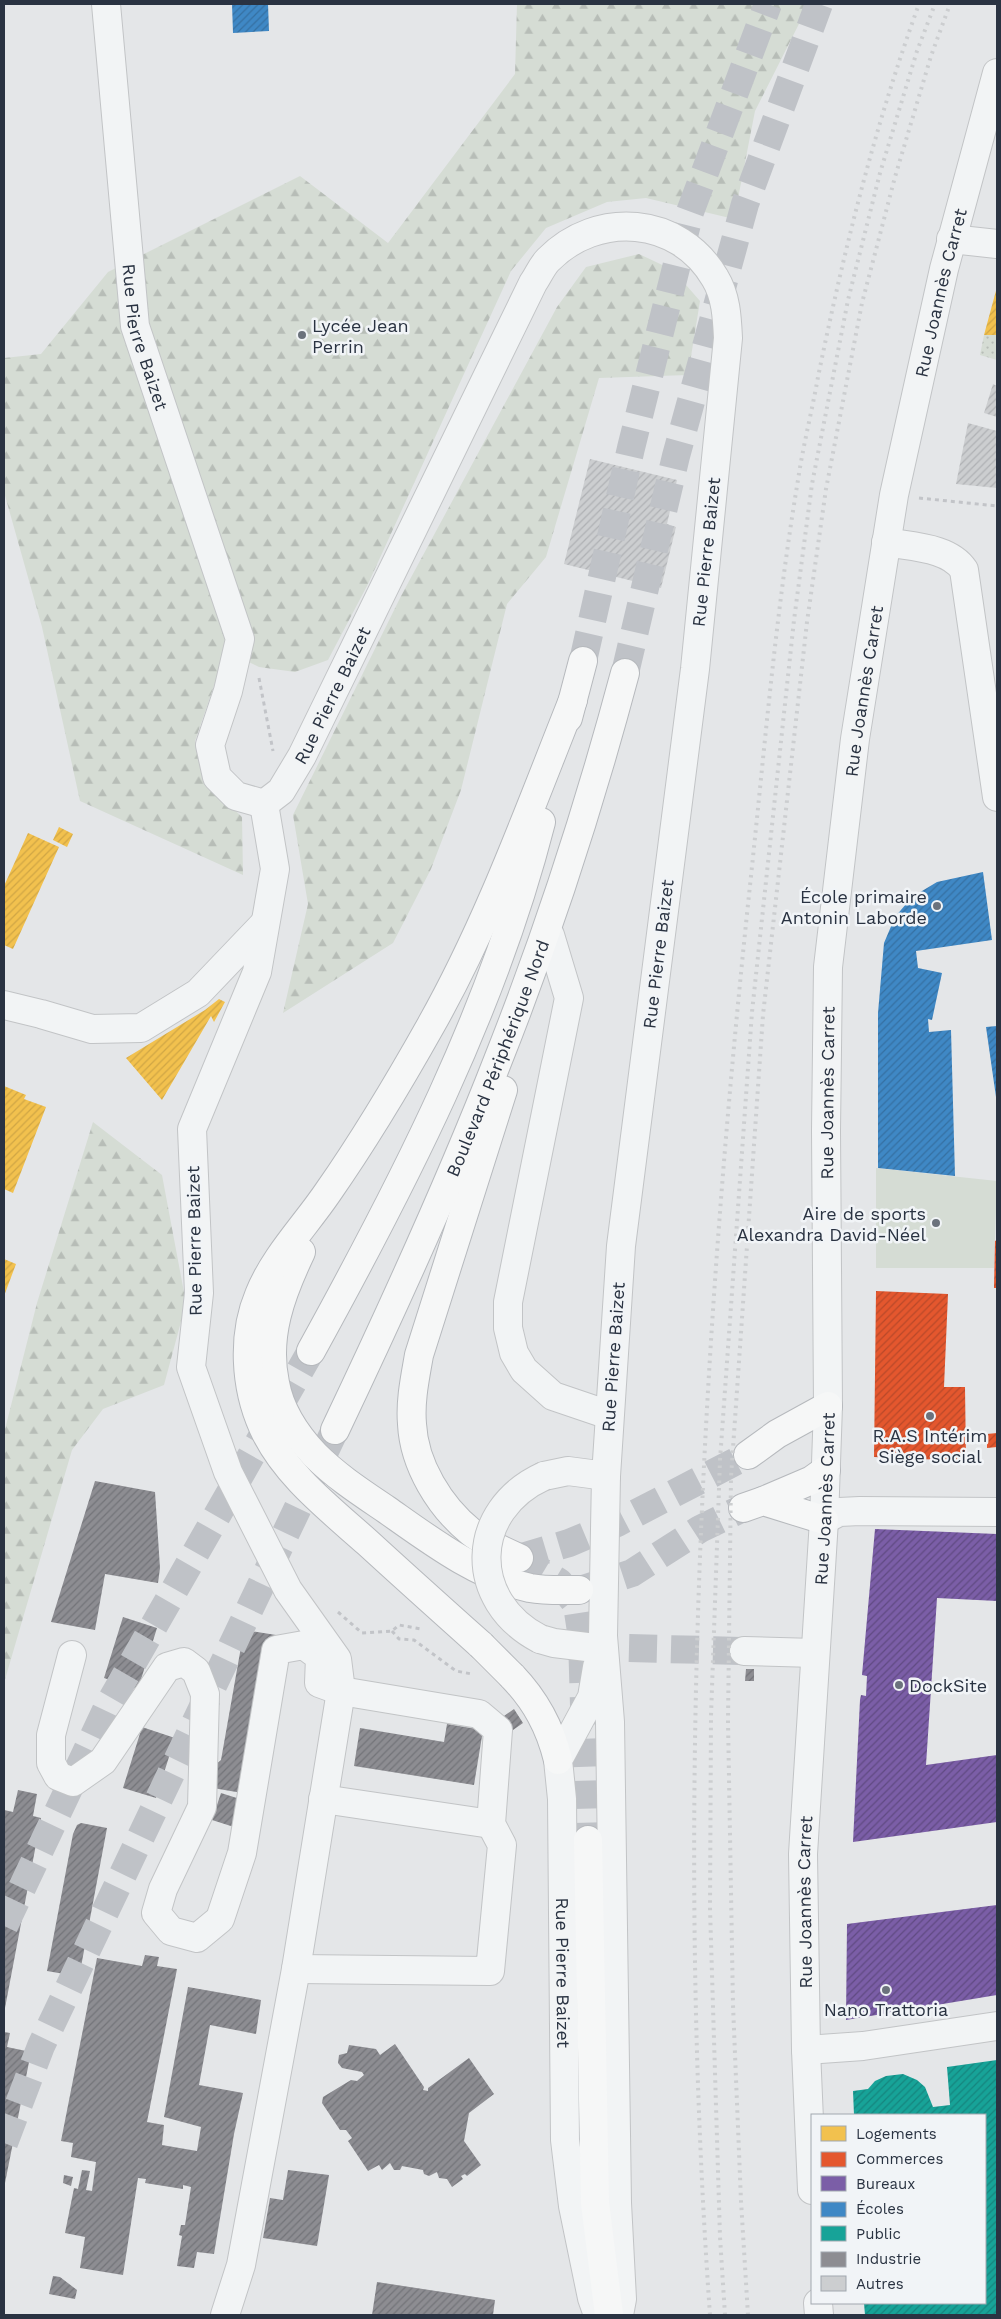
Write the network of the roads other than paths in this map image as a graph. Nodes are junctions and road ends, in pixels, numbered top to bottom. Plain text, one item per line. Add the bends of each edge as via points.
1 (106, 4) edge
2 (997, 73) edge
3 (951, 239) junction
4 (997, 244) edge
5 (886, 542) junction
6 (583, 661) tunnel mouth
7 (625, 673) tunnel mouth
8 (573, 700) junction
9 (997, 787) edge
10 (272, 797) junction
11 (569, 860) junction
12 (264, 924) junction
13 (550, 935) junction
14 (4, 1005) edge
15 (328, 1192) junction
16 (311, 1351) tunnel mouth
17 (828, 1406) junction
18 (609, 1415) junction
19 (335, 1430) tunnel mouth
20 (748, 1455) tunnel mouth
21 (826, 1470) junction
22 (606, 1476) junction
23 (997, 1512) edge
24 (824, 1520) junction
25 (519, 1558) dead end
26 (579, 1590) tunnel mouth
27 (595, 1641) junction
28 (744, 1651) tunnel mouth
29 (816, 1653) junction
30 (72, 1655) dead end
31 (340, 1691) junction
32 (558, 1760) junction
33 (323, 1799) junction
34 (490, 1824) junction
35 (588, 1840) tunnel mouth
36 (296, 1969) junction
37 (997, 2026) edge
38 (806, 2050) junction
39 (811, 2167) edge
40 (224, 2315) edge
41 (598, 2315) edge
42 (609, 2315) edge
43 (619, 2315) edge

1 - 10 street, Rue Pierre Baizet via 135,326 240,639 228,692 210,745 217,777 236,796
2 - 3 street, Rue Joannès Carret
3 - 4 street
3 - 5 street, Rue Joannès Carret
5 - 9 street via 939,552 959,562 964,570
5 - 17 street, Rue Joannès Carret via 855,739 828,967
6 - 8 highway, Boulevard Périphérique Nord
7 - 11 highway, Boulevard Périphérique Nord via 599,770
8 - 15 highway via 496,893 465,961 418,1048
8 - 16 highway, Boulevard Périphérique Nord via 525,877 459,1059 402,1182
10 - 12 street, Rue Pierre Baizet via 275,869
10 - 18 street, Rue Pierre Baizet via 302,756 546,262 567,244 590,232 618,226 649,229 676,238 699,256 716,279 727,308 728,338 695,669 621,1246
11 - 13 highway
11 - 19 highway, Boulevard Périphérique Nord via 477,1111 398,1296
12 - 14 street via 198,993 140,1028 92,1029
12 - 31 street, Rue Pierre Baizet via 257,972 192,1128 199,1293 191,1367 228,1472 288,1590 337,1659
13 - 18 street via 568,998 508,1302 508,1328 514,1353 524,1370 553,1396
13 - 25 highway via 419,1355 412,1408 417,1451 424,1472 444,1503 472,1534
15 - 26 highway via 288,1278 272,1333 274,1383 291,1425 333,1472 443,1549 514,1583 531,1588
15 - 32 highway, bridge via 276,1263 259,1294 248,1346 251,1390 258,1414 269,1439 291,1470 512,1676 546,1722
17 - 20 highway via 776,1434
17 - 21 street, Rue Joannès Carret
18 - 22 street, Rue Pierre Baizet
21 - 24 street, Rue Joannès Carret
21 - 24 highway via 812,1480 753,1504
22 - 27 street, Rue Pierre Baizet
22 - 27 street, bridge via 568,1472 544,1476 521,1489 498,1513 489,1535 486,1557 488,1577 497,1599 519,1626 540,1639 554,1643
23 - 24 street via 860,1511 839,1512
24 - 29 street, Rue Joannès Carret
27 - 32 street, Rue Pierre Baizet via 592,1697
27 - 43 street, Rue Pierre Baizet via 610,1722 617,2203 622,2299
28 - 29 street
29 - 38 street, Rue Joannès Carret via 803,1854
30 - 31 street via 51,1735 51,1763 58,1776 73,1782 103,1761 167,1667 184,1662 196,1671 205,1694 202,1807 163,1888 156,1913 171,1931 197,1938 220,1919 242,1853 276,1650 304,1645 320,1657 319,1683
31 - 33 street
31 - 34 street via 479,1714 498,1730
32 - 41 street, Rue Pierre Baizet via 562,1799 565,2140 573,2206
33 - 34 street
33 - 36 street
34 - 36 street via 502,1846 490,1971
35 - 42 highway via 595,2202
36 - 40 street via 241,2265
37 - 38 street via 864,2046
38 - 39 street, Rue Joannès Carret

